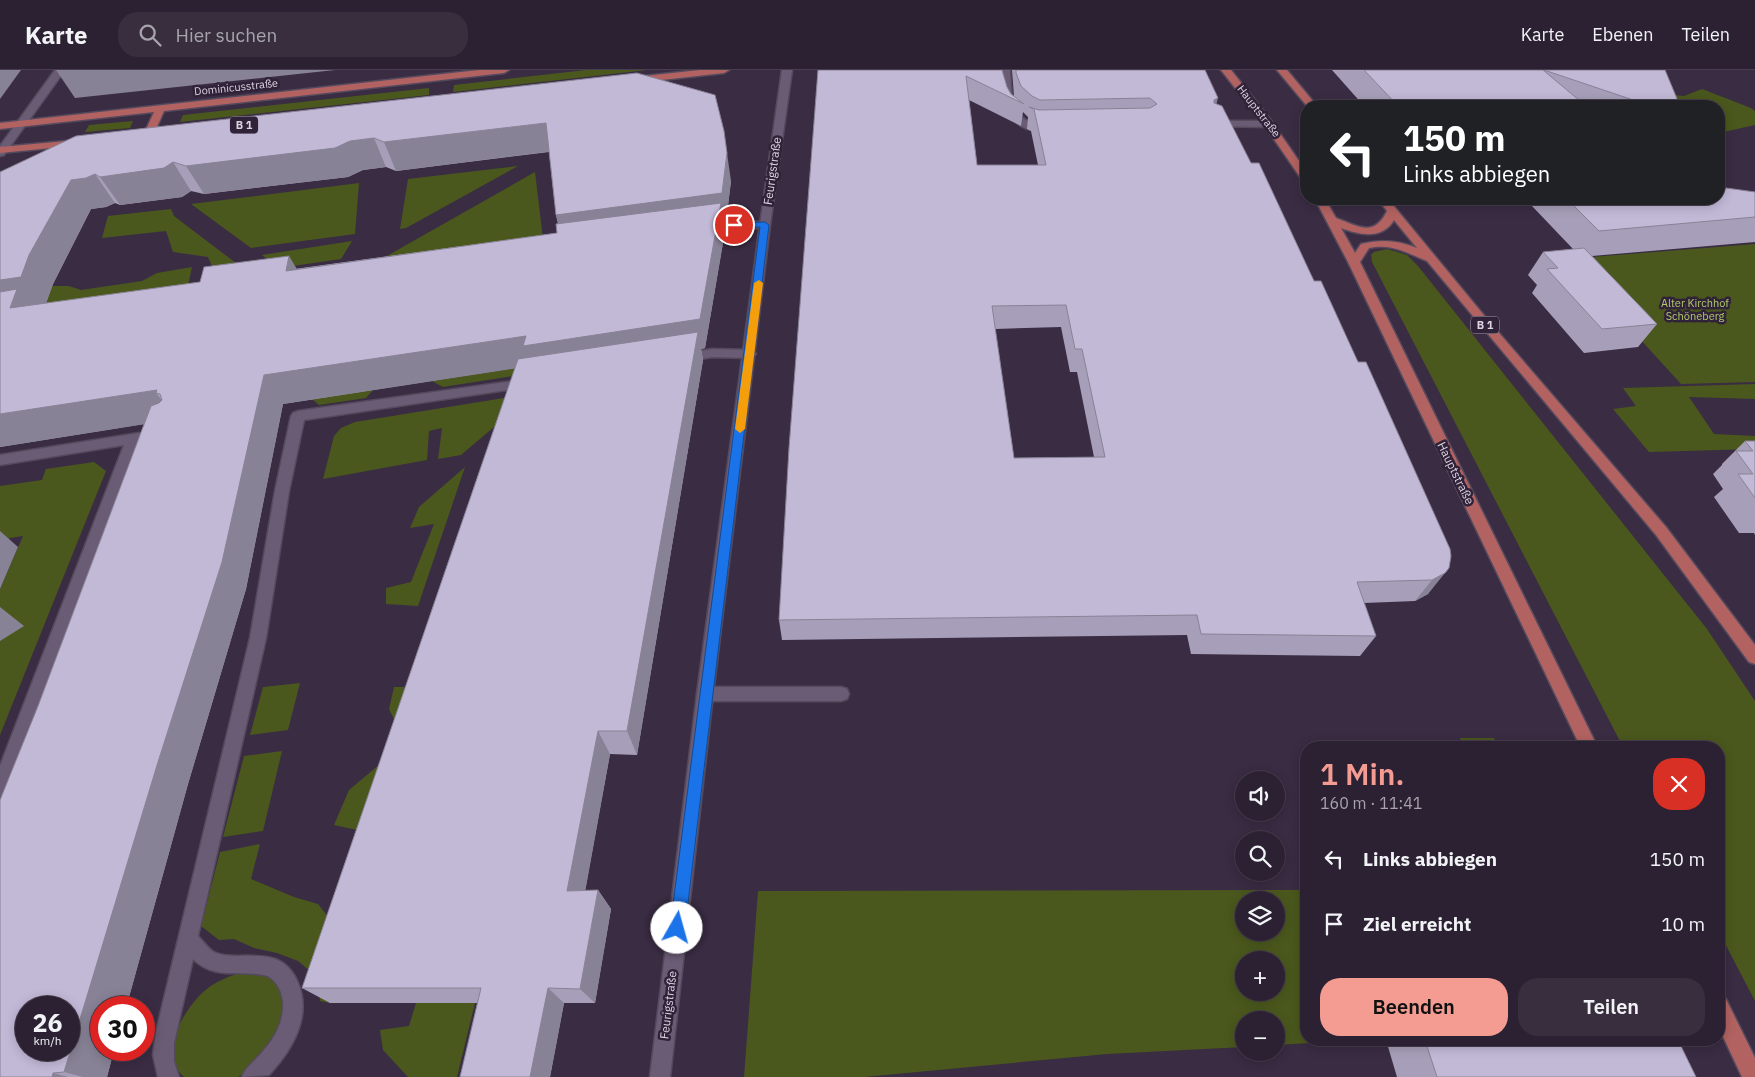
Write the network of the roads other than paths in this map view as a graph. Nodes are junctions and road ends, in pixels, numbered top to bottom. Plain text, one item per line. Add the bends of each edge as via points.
1 (60, 70) edge
2 (504, 70) edge
3 (724, 70) edge
4 (787, 70) edge
5 (1005, 70) edge
6 (1226, 70) edge
7 (1282, 70) edge
8 (626, 81) edge
9 (1307, 100) edge
10 (160, 108) junction
11 (21, 123) junction
12 (1214, 124) edge
13 (1269, 124) junction
14 (0, 126) edge
15 (1055, 126) edge
16 (148, 136) edge
17 (91, 141) edge
18 (1, 151) edge
19 (1300, 169) edge
20 (1324, 205) edge
21 (1388, 205) edge
22 (1393, 211) junction
23 (1333, 221) junction
24 (765, 225) junction
25 (688, 232) edge
26 (1433, 260) junction
27 (1354, 262) junction
28 (750, 354) junction
29 (666, 361) edge
30 (539, 381) edge
31 (150, 434) edge
32 (133, 440) junction
33 (0, 460) edge
34 (1755, 657) edge
35 (705, 694) junction
36 (842, 694) dead end
37 (1587, 741) edge
38 (0, 789) edge
39 (188, 939) junction
40 (1725, 1019) edge
41 (169, 1077) edge
42 (252, 1077) edge
43 (660, 1077) edge
44 (1753, 1077) edge

1 - 11 street
2 - 10 main road, Dominicusstraße / B 1
3 - 8 main road
4 - 24 street, Feurigstraße
5 - 15 street via 1010,108 1017,120 1036,127
6 - 13 main road, Hauptstraße
7 - 9 main road
10 - 11 main road, Dominicusstraße / B 1
10 - 16 main road
11 - 14 main road, Dominicusstraße / B 1
11 - 18 street
12 - 13 street
13 - 19 main road, Hauptstraße
17 - 18 main road
20 - 23 main road, Hauptstraße
21 - 22 main road, B 1
22 - 23 main road via 1383,229 1368,232
22 - 26 main road, B 1
23 - 27 main road, Hauptstraße
24 - 25 street via 734,225
24 - 28 street, Feurigstraße
26 - 27 main road via 1396,244 1381,242 1365,246
26 - 34 main road, B 1 via 1661,531
27 - 37 main road, Hauptstraße
28 - 29 street via 712,353
28 - 35 street, Feurigstraße
30 - 39 street via 298,416 258,638
31 - 32 street
32 - 33 street
32 - 38 street
35 - 36 street
35 - 43 street, Feurigstraße
39 - 41 street via 162,1053
39 - 42 street via 209,960 236,966 256,964 274,968 287,980 293,997 292,1019 284,1040
40 - 44 main road

